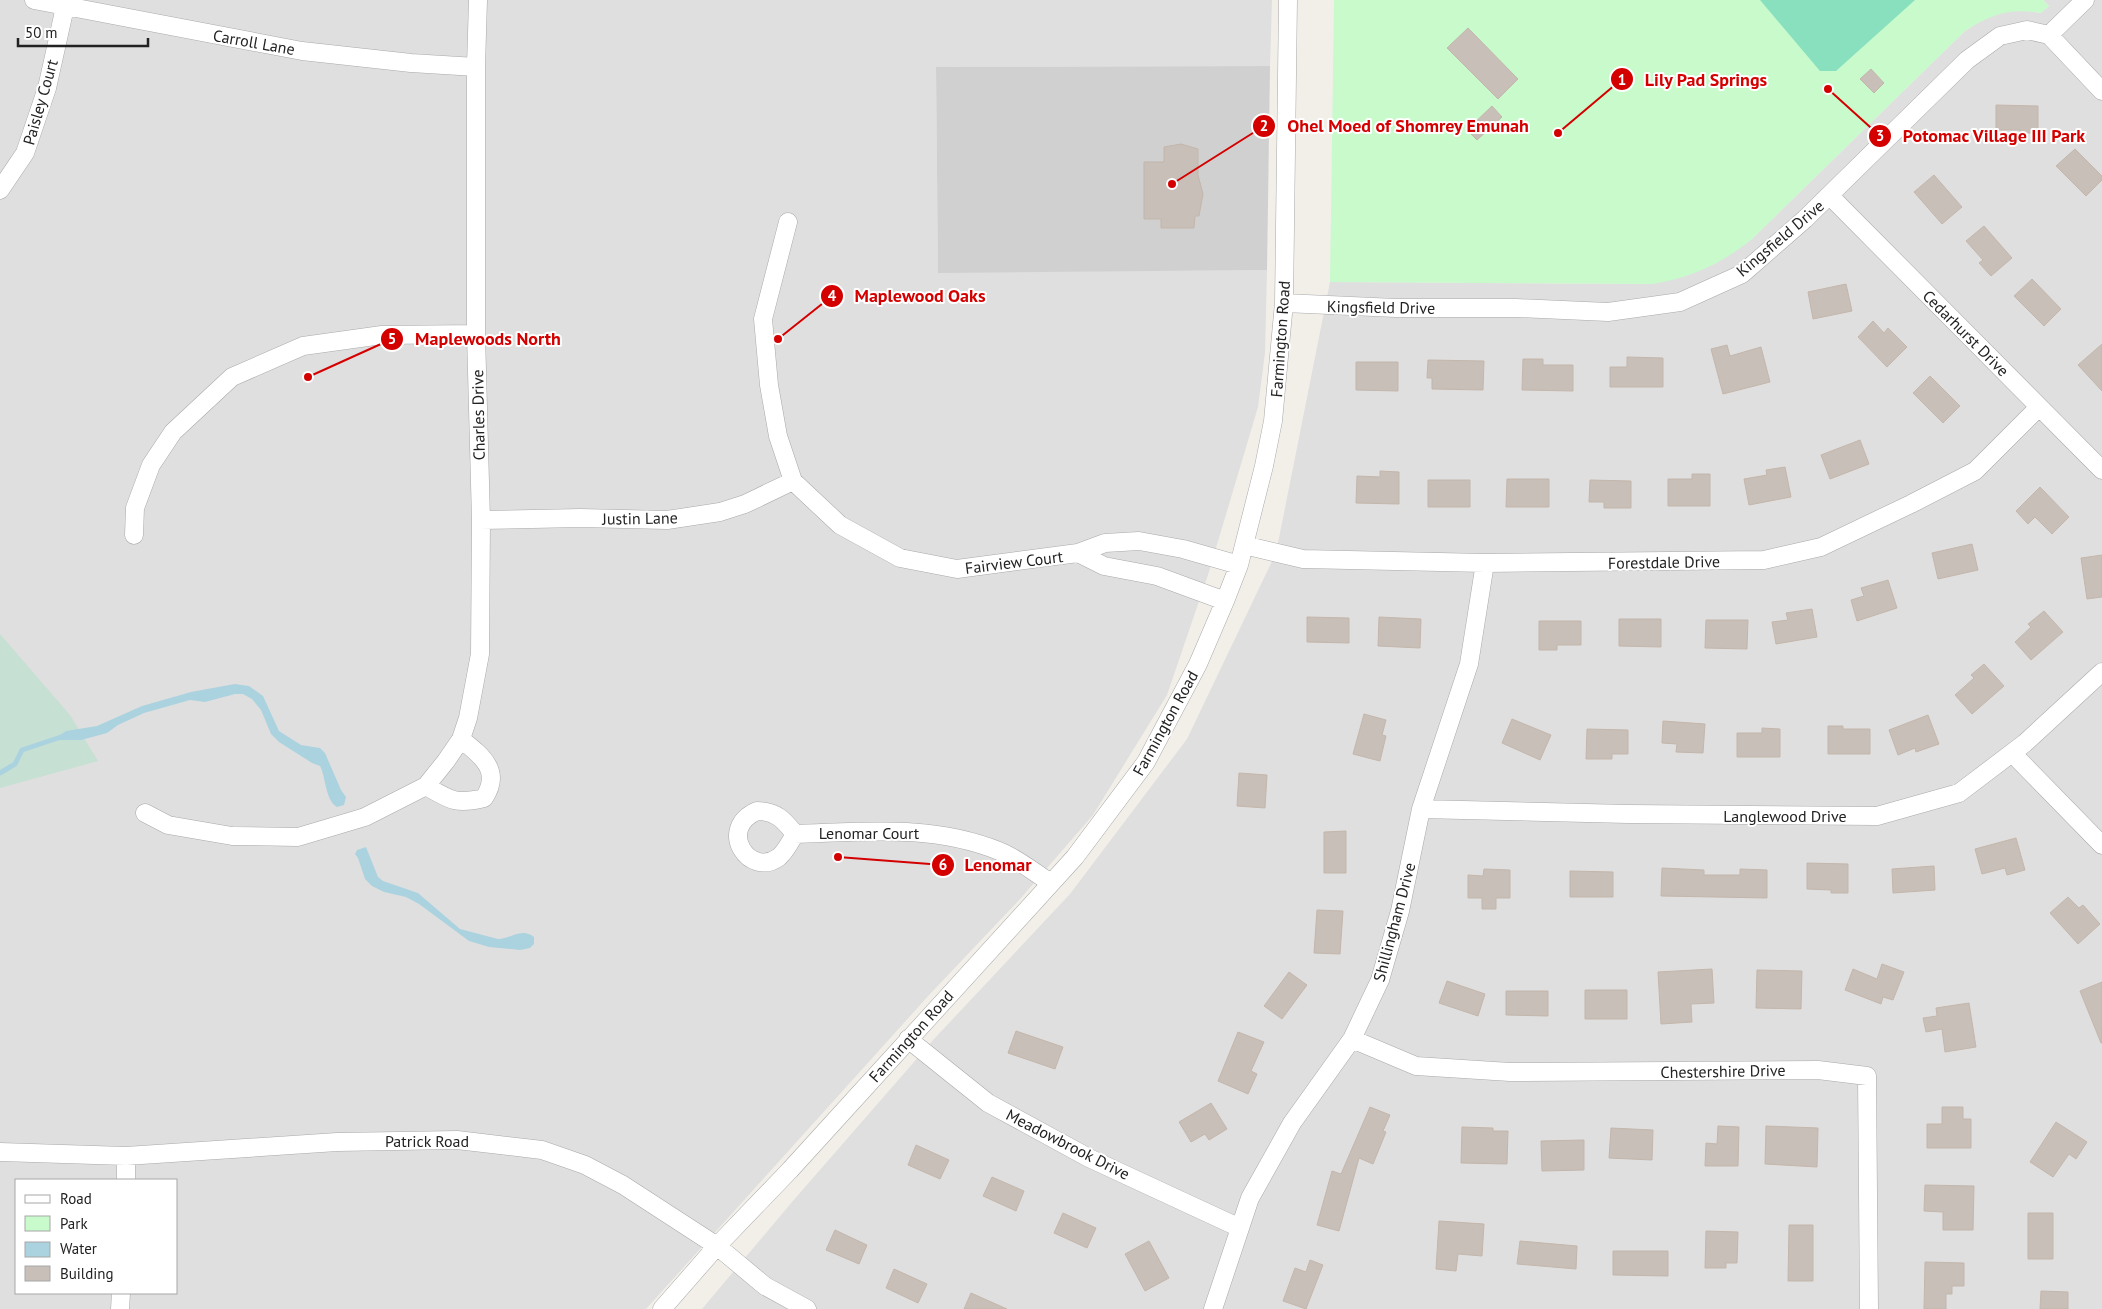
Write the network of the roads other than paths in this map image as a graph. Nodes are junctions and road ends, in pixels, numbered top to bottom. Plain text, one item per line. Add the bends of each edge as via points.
1 (34, 0) edge
2 (478, 0) edge
3 (1288, 0) edge
4 (2085, 0) edge
5 (65, 7) junction
6 (2049, 35) junction
7 (476, 67) junction
8 (2102, 91) edge
9 (0, 190) edge
10 (1830, 196) junction
11 (788, 222) dead end
12 (1284, 303) junction
13 (476, 334) junction
14 (2039, 407) junction
15 (2102, 470) edge
16 (793, 481) junction
17 (481, 520) junction
18 (134, 536) dead end
19 (1244, 545) junction
20 (1078, 553) junction
21 (1485, 563) junction
22 (1239, 565) junction
23 (1225, 601) junction
24 (2102, 672) edge
25 (461, 739) junction
26 (2012, 754) junction
27 (426, 786) junction
28 (1421, 809) junction
29 (145, 813) dead end
30 (795, 834) dead end
31 (2102, 845) edge
32 (1051, 883) junction
33 (908, 1039) junction
34 (1352, 1039) junction
35 (0, 1152) edge
36 (126, 1156) junction
37 (126, 1179) edge
38 (1240, 1228) junction
39 (717, 1246) junction
40 (121, 1294) edge
41 (120, 1309) edge
42 (662, 1309) edge
43 (808, 1309) edge
44 (1213, 1309) edge
45 (1869, 1309) edge

1 - 5 street, Carroll Lane
2 - 7 street, Charles Drive
3 - 12 street, Farmington Road
4 - 6 street
5 - 7 street, Carroll Lane via 302,50
5 - 9 street, Paisley Court via 47,88 25,153
6 - 8 street
6 - 10 street, Kingsfield Drive via 2027,30 2000,36 1973,56
7 - 13 street, Charles Drive
10 - 12 street, Kingsfield Drive via 1742,274 1680,302 1608,312
10 - 14 street, Cedarhurst Drive
11 - 16 street via 763,318 776,427
12 - 19 street, Farmington Road via 1273,421
13 - 17 street, Charles Drive
13 - 18 street via 382,335 303,346 232,377 173,432 151,465 136,508
14 - 15 street, Cedarhurst Drive
14 - 21 street, Forestdale Drive via 1975,471 1821,547 1764,560
16 - 17 street, Justin Lane via 746,504 667,520
16 - 20 street, Fairview Court via 840,524 900,558 958,569
17 - 25 street, Charles Drive via 480,654
19 - 21 street, Forestdale Drive via 1303,559
19 - 22 street, Farmington Road
20 - 22 street, Fairview Court via 1105,543 1139,541
20 - 23 street, Fairview Court via 1104,566 1157,576
21 - 28 street, Shillingham Drive via 1470,664
22 - 23 street, Farmington Road
23 - 32 street, Farmington Road via 1198,664 1146,762 1075,857
24 - 26 street, Langlewood Drive
25 - 27 street, Charles Drive
25 - 27 street via 490,769 492,786 484,798 463,803
26 - 28 street, Langlewood Drive via 1959,793 1877,816
26 - 31 street
27 - 29 street, Charles Drive via 365,817 298,837 232,836 168,825
28 - 34 street, Shillingham Drive via 1400,911 1380,980
30 - 32 street, Lenomar Court via 900,830 956,836 1001,852
32 - 33 street, Farmington Road
33 - 38 street, Meadowbrook Drive via 988,1103 1089,1158
33 - 39 street, Farmington Road
34 - 38 street, Shillingham Drive via 1292,1123 1250,1198
34 - 45 street, Chestershire Drive via 1416,1066 1520,1072 1818,1070 1867,1076
35 - 36 street, Patrick Road
36 - 37 street
36 - 39 street, Patrick Road via 337,1142 448,1140 542,1150 585,1165 623,1185
38 - 44 street, Shillingham Drive
39 - 42 street, Farmington Road
39 - 43 street, Patrick Road via 764,1286
40 - 41 street

